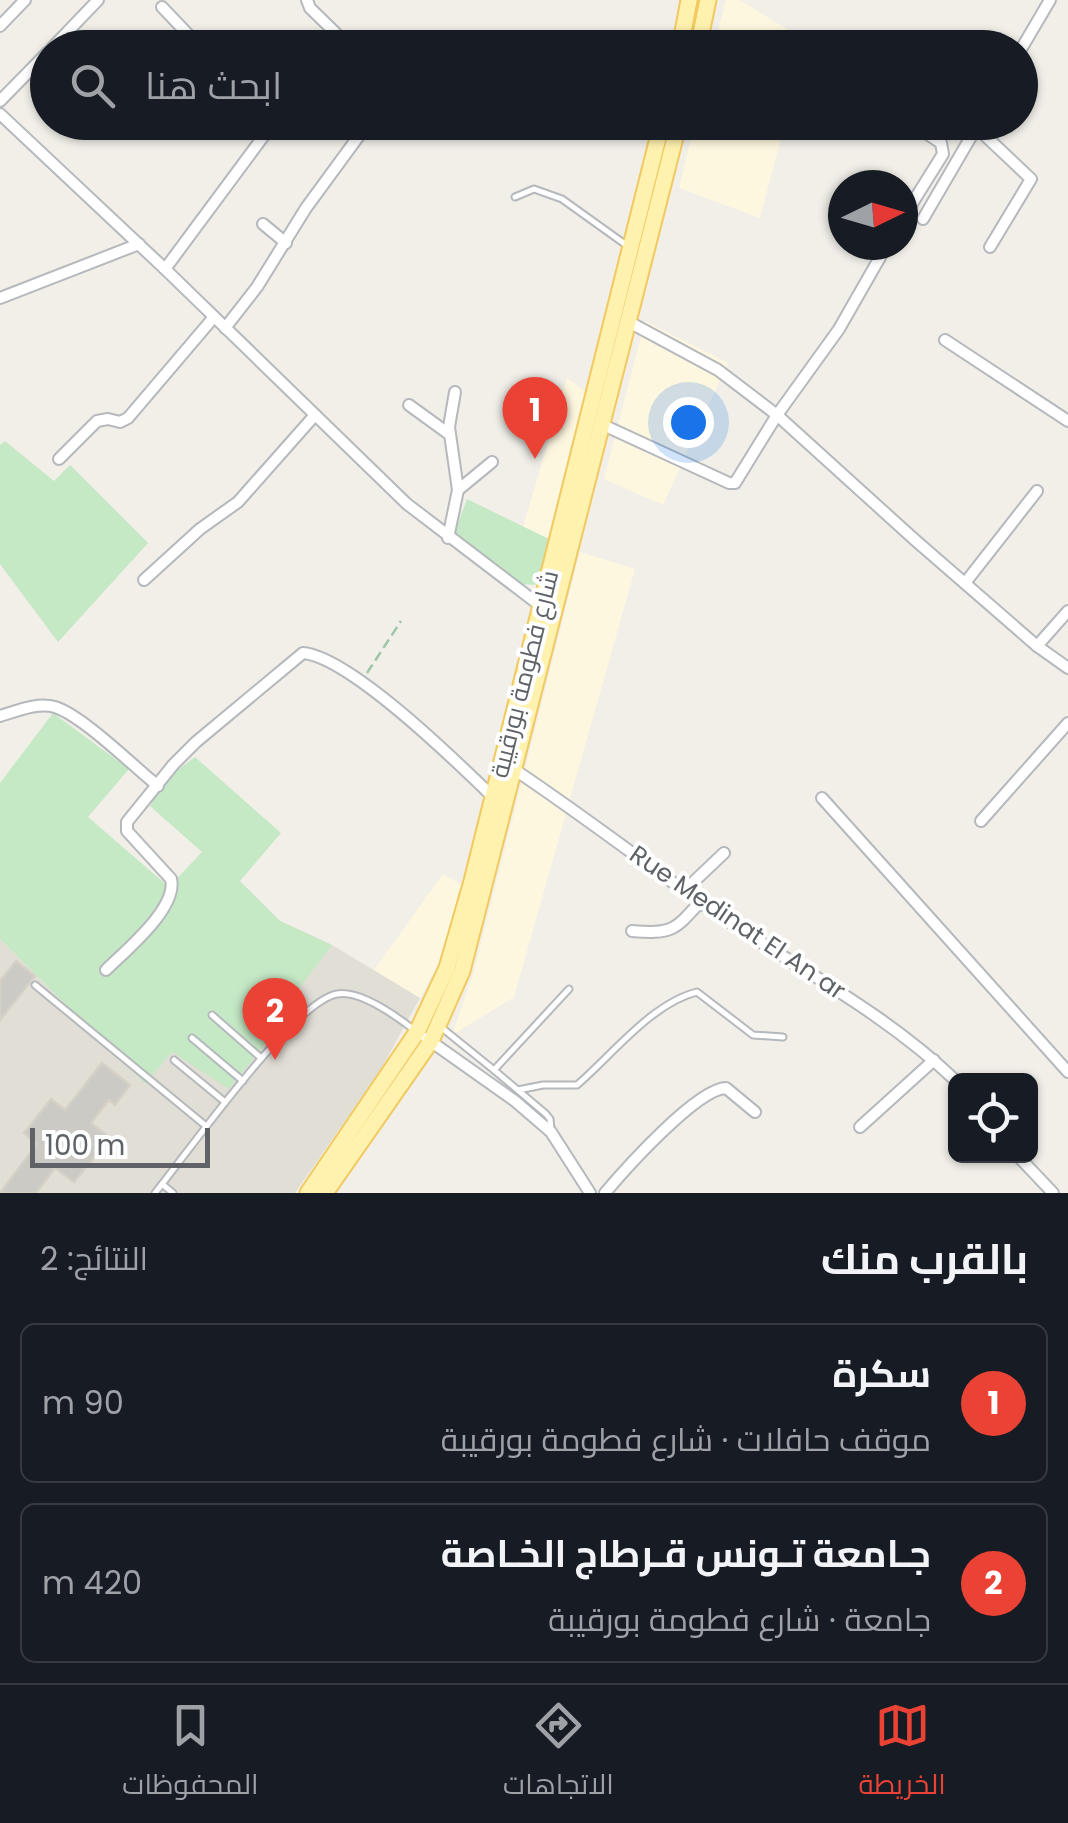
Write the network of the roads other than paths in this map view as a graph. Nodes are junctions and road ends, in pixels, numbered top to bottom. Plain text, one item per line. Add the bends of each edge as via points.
1 (25, 0) edge
2 (98, 0) edge
3 (307, 0) edge
4 (689, 0) edge
5 (708, 0) edge
6 (1050, 0) edge
7 (162, 7) dead end
8 (0, 26) edge
9 (69, 30) edge
10 (184, 30) edge
11 (333, 30) edge
12 (683, 30) edge
13 (702, 30) edge
14 (1033, 30) edge
15 (30, 70) edge
16 (0, 101) edge
17 (0, 115) edge
18 (261, 140) edge
19 (356, 140) edge
20 (658, 140) edge
21 (674, 140) edge
22 (935, 140) edge
23 (969, 140) edge
24 (993, 140) edge
25 (918, 193) edge
26 (515, 197) dead end
27 (923, 220) dead end
28 (263, 224) dead end
29 (286, 243) junction
30 (139, 244) junction
31 (990, 247) dead end
32 (632, 249) junction
33 (879, 260) edge
34 (166, 269) junction
35 (0, 298) edge
36 (214, 317) junction
37 (629, 322) junction
38 (225, 328) junction
39 (945, 340) dead end
40 (455, 392) dead end
41 (408, 404) dead end
42 (777, 415) junction
43 (315, 416) junction
44 (1068, 421) edge
45 (601, 424) junction
46 (450, 434) junction
47 (60, 459) dead end
48 (492, 462) dead end
49 (458, 490) junction
50 (1037, 491) dead end
51 (448, 538) junction
52 (144, 580) dead end
53 (965, 583) junction
54 (547, 610) junction
55 (1068, 611) edge
56 (1037, 646) junction
57 (1068, 668) edge
58 (0, 716) edge
59 (1068, 723) edge
60 (514, 770) junction
61 (158, 786) junction
62 (493, 797) junction
63 (822, 798) dead end
64 (981, 822) dead end
65 (724, 853) dead end
66 (685, 890) junction
67 (700, 902) junction
68 (632, 931) dead end
69 (106, 970) dead end
70 (35, 985) dead end
71 (569, 989) dead end
72 (212, 1016) dead end
73 (440, 1026) junction
74 (424, 1037) junction
75 (783, 1037) dead end
76 (192, 1038) dead end
77 (261, 1058) junction
78 (174, 1060) dead end
79 (934, 1060) junction
80 (494, 1070) junction
81 (1068, 1072) edge
82 (948, 1073) edge
83 (243, 1081) junction
84 (518, 1090) junction
85 (225, 1102) junction
86 (755, 1112) dead end
87 (206, 1126) junction
88 (860, 1127) dead end
89 (551, 1132) junction
90 (1024, 1163) edge
91 (162, 1184) junction
92 (155, 1193) edge
93 (173, 1193) edge
94 (308, 1193) edge
95 (325, 1193) edge
96 (590, 1193) edge
97 (605, 1193) edge
98 (1052, 1193) edge

1 - 8 street
2 - 9 street
3 - 11 street
4 - 12 main road
5 - 13 main road
6 - 14 street
7 - 10 street
15 - 16 street
17 - 30 street
18 - 34 street
19 - 29 street
20 - 32 main road, شارع فطومة بورقيبة
21 - 37 main road, شارع فطومة بورقيبة
22 - 25 street via 942,154
23 - 27 street
24 - 31 street via 1031,179
26 - 32 lane via 534,190 562,199
28 - 29 street
29 - 38 street
30 - 34 street
30 - 35 street
32 - 54 main road, شارع فطومة بورقيبة
33 - 42 street
34 - 36 street
36 - 38 street
36 - 47 street via 128,418 97,421
37 - 42 street via 718,370
37 - 45 main road, شارع فطومة بورقيبة
38 - 43 street
39 - 44 street
40 - 46 street
41 - 46 street
42 - 45 street via 736,483
42 - 53 street
43 - 51 street
43 - 52 street via 238,502
45 - 54 main road, شارع فطومة بورقيبة
46 - 49 street
48 - 49 street
49 - 51 street
50 - 53 street
51 - 54 street
53 - 56 street
54 - 60 main road, شارع فطومة بورقيبة
54 - 62 main road, شارع فطومة بورقيبة
55 - 56 street
56 - 57 street
58 - 61 street via 56,707
59 - 64 street
60 - 66 street, Rue Medinat El An ar
60 - 73 main road, شارع فطومة بورقيبة via 462,972
61 - 62 street via 196,742 302,652 361,683 437,742
61 - 69 street via 125,826 171,879 171,897
62 - 74 main road, شارع فطومة بورقيبة
63 - 81 street
65 - 66 street
66 - 67 street, Rue Medinat El An ar
67 - 68 street via 671,931
67 - 79 street, Rue Medinat El An ar
70 - 87 lane
71 - 80 lane
72 - 77 lane
73 - 74 main road, شارع فطومة بورقيبة
73 - 80 lane
74 - 77 lane via 358,996 337,994 314,1006
74 - 89 street
74 - 94 main road, شارع فطومة بورقيبة
74 - 95 main road, شارع فطومة بورقيبة
75 - 84 lane via 753,1035 697,992 643,1023 577,1085
76 - 83 lane
77 - 83 lane
78 - 85 lane
79 - 82 street, Rue Medinat El An ar
79 - 88 street
80 - 84 lane
83 - 85 lane
84 - 89 lane via 550,1118
85 - 87 lane
86 - 97 street via 726,1088 710,1092
87 - 91 lane
89 - 96 street
90 - 98 street
91 - 92 lane
91 - 93 lane

